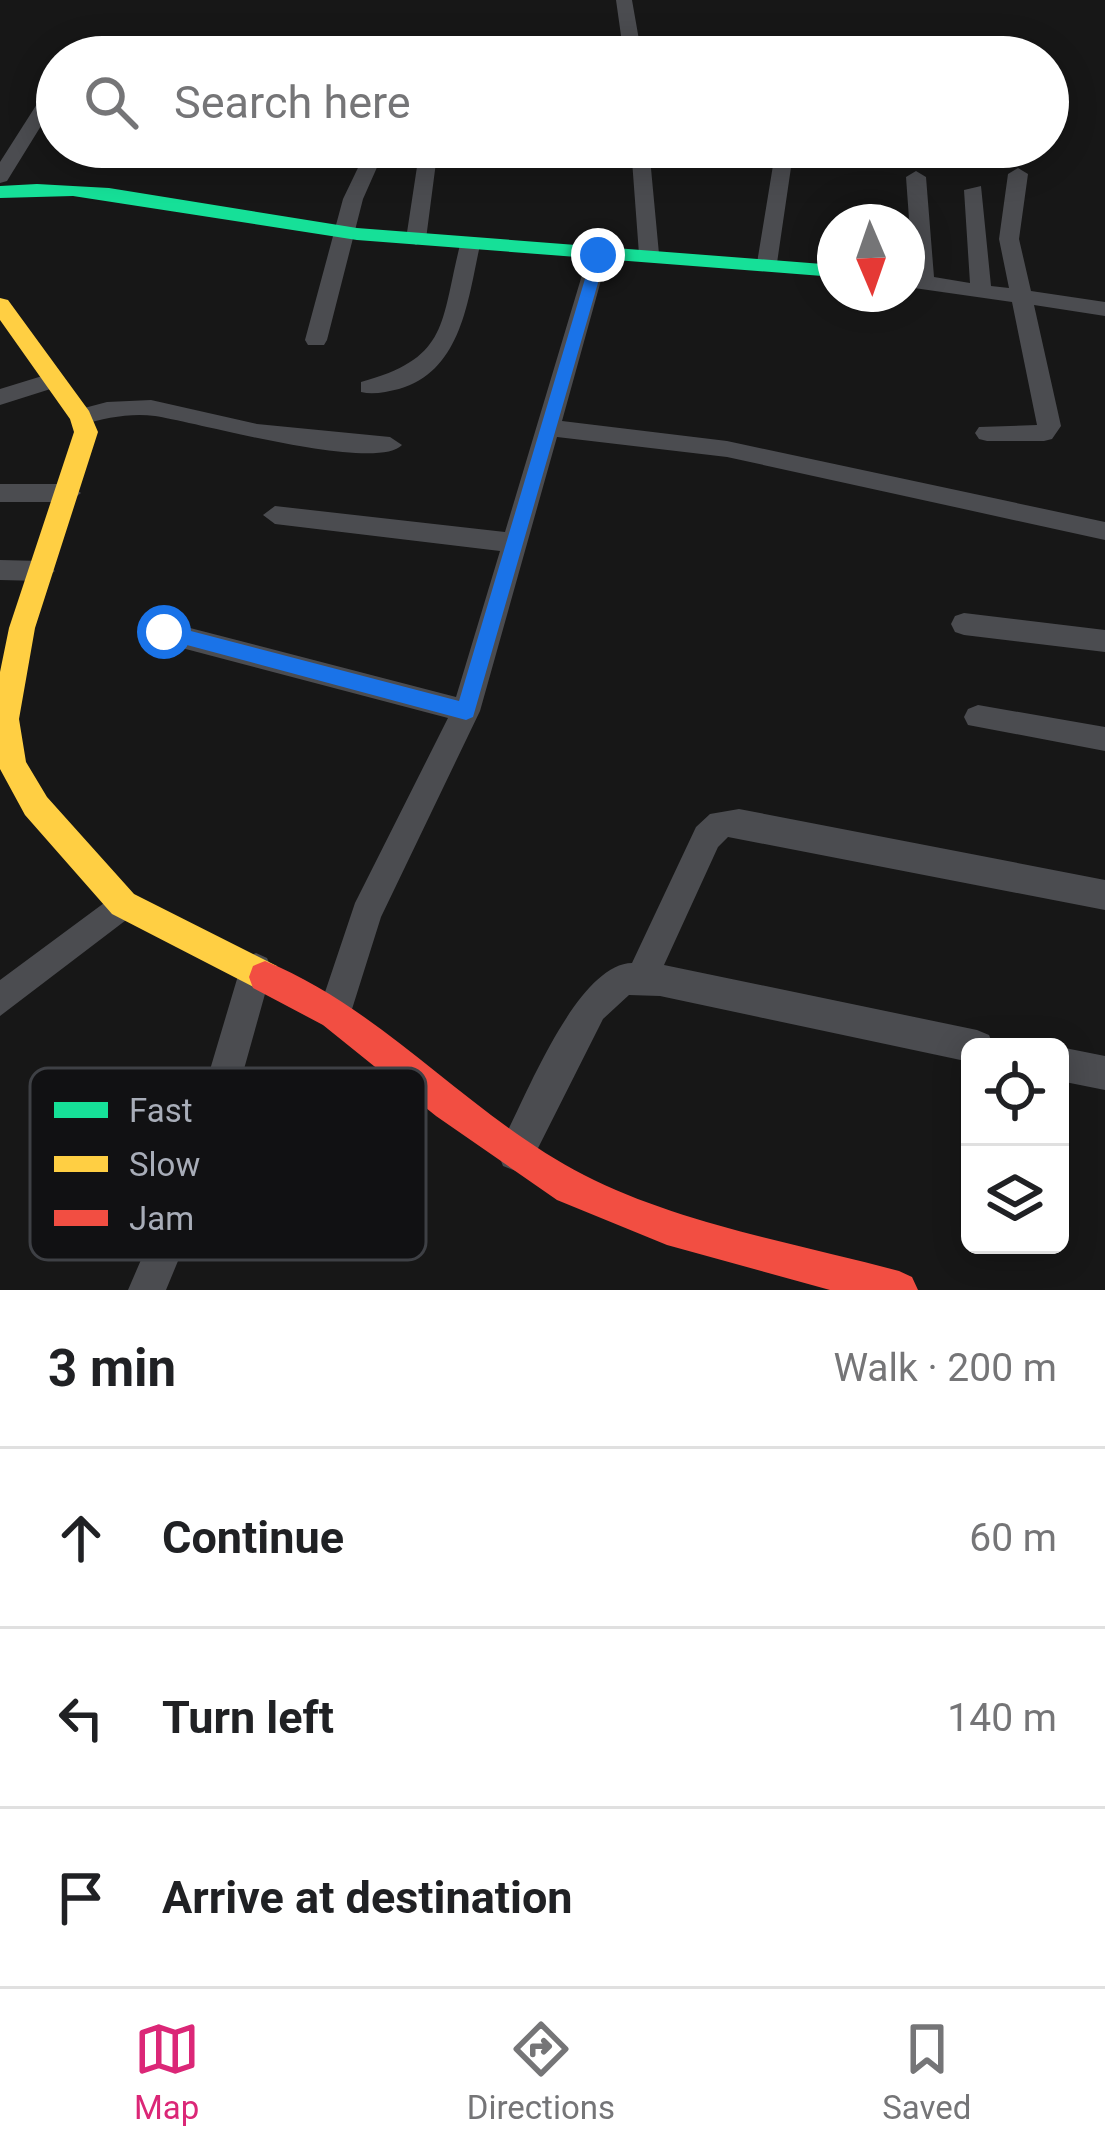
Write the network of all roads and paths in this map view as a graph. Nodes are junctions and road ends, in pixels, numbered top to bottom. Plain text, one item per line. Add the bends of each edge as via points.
1 (624, 0) edge
2 (630, 36) edge
3 (36, 120) edge
4 (367, 168) edge
5 (426, 168) edge
6 (642, 168) edge
7 (781, 168) edge
8 (1018, 174) dead end
9 (916, 177) dead end
10 (1, 178) edge
11 (974, 190) dead end
12 (916, 204) edge
13 (348, 231) junction
14 (416, 239) junction
15 (470, 245) junction
16 (649, 254) junction
17 (598, 255) junction
18 (767, 263) junction
19 (817, 270) edge
20 (925, 282) edge
21 (982, 290) junction
22 (1022, 296) junction
23 (0, 304) edge
24 (1105, 309) edge
25 (316, 340) dead end
26 (52, 381) junction
27 (368, 387) dead end
28 (0, 397) edge
29 (81, 417) junction
30 (545, 427) junction
31 (987, 433) dead end
32 (389, 445) dead end
33 (0, 493) edge
34 (68, 493) junction
35 (275, 515) dead end
36 (1105, 531) edge
37 (517, 543) junction
38 (0, 570) edge
39 (42, 571) junction
40 (964, 624) dead end
41 (164, 632) dead end
42 (1105, 641) edge
43 (466, 711) junction
44 (979, 717) dead end
45 (4, 736) edge
46 (1105, 739) edge
47 (1105, 895) edge
48 (123, 904) junction
49 (256, 969) junction
50 (641, 979) junction
51 (0, 1000) edge
52 (335, 1013) junction
53 (961, 1044) edge
54 (1069, 1066) edge
55 (227, 1068) edge
56 (406, 1068) edge
57 (1105, 1073) edge
58 (426, 1083) edge
59 (516, 1153) junction
60 (160, 1260) edge
61 (147, 1290) edge
62 (899, 1290) edge

1 - 2 street
3 - 10 street
4 - 13 street
5 - 14 street
6 - 16 street
7 - 18 street
8 - 22 street via 1009,239
9 - 12 street
10 - 13 street
11 - 21 street
13 - 14 street
13 - 25 street
14 - 15 street
15 - 17 street
15 - 27 street via 444,347 409,380
16 - 17 street
16 - 18 street
17 - 30 street
18 - 19 street
20 - 21 street
21 - 22 street
22 - 24 street
22 - 31 street via 1049,426 1044,433
23 - 26 street
26 - 28 street
26 - 29 street
29 - 32 street via 142,405 255,432
29 - 34 street via 86,432
30 - 36 street via 728,449
30 - 37 street
33 - 34 street
34 - 39 street
35 - 37 street
37 - 43 street
38 - 39 street
39 - 45 street via 22,628
40 - 42 street
41 - 43 street
43 - 52 street via 366,914
44 - 46 street
45 - 48 street via 36,806
47 - 50 street via 722,824 706,837
48 - 49 street
48 - 51 street
49 - 52 street
49 - 55 street
50 - 53 street
50 - 59 street via 623,979 591,1007
52 - 56 street
54 - 57 street
58 - 59 street
59 - 62 street via 570,1187 667,1227
60 - 61 street

